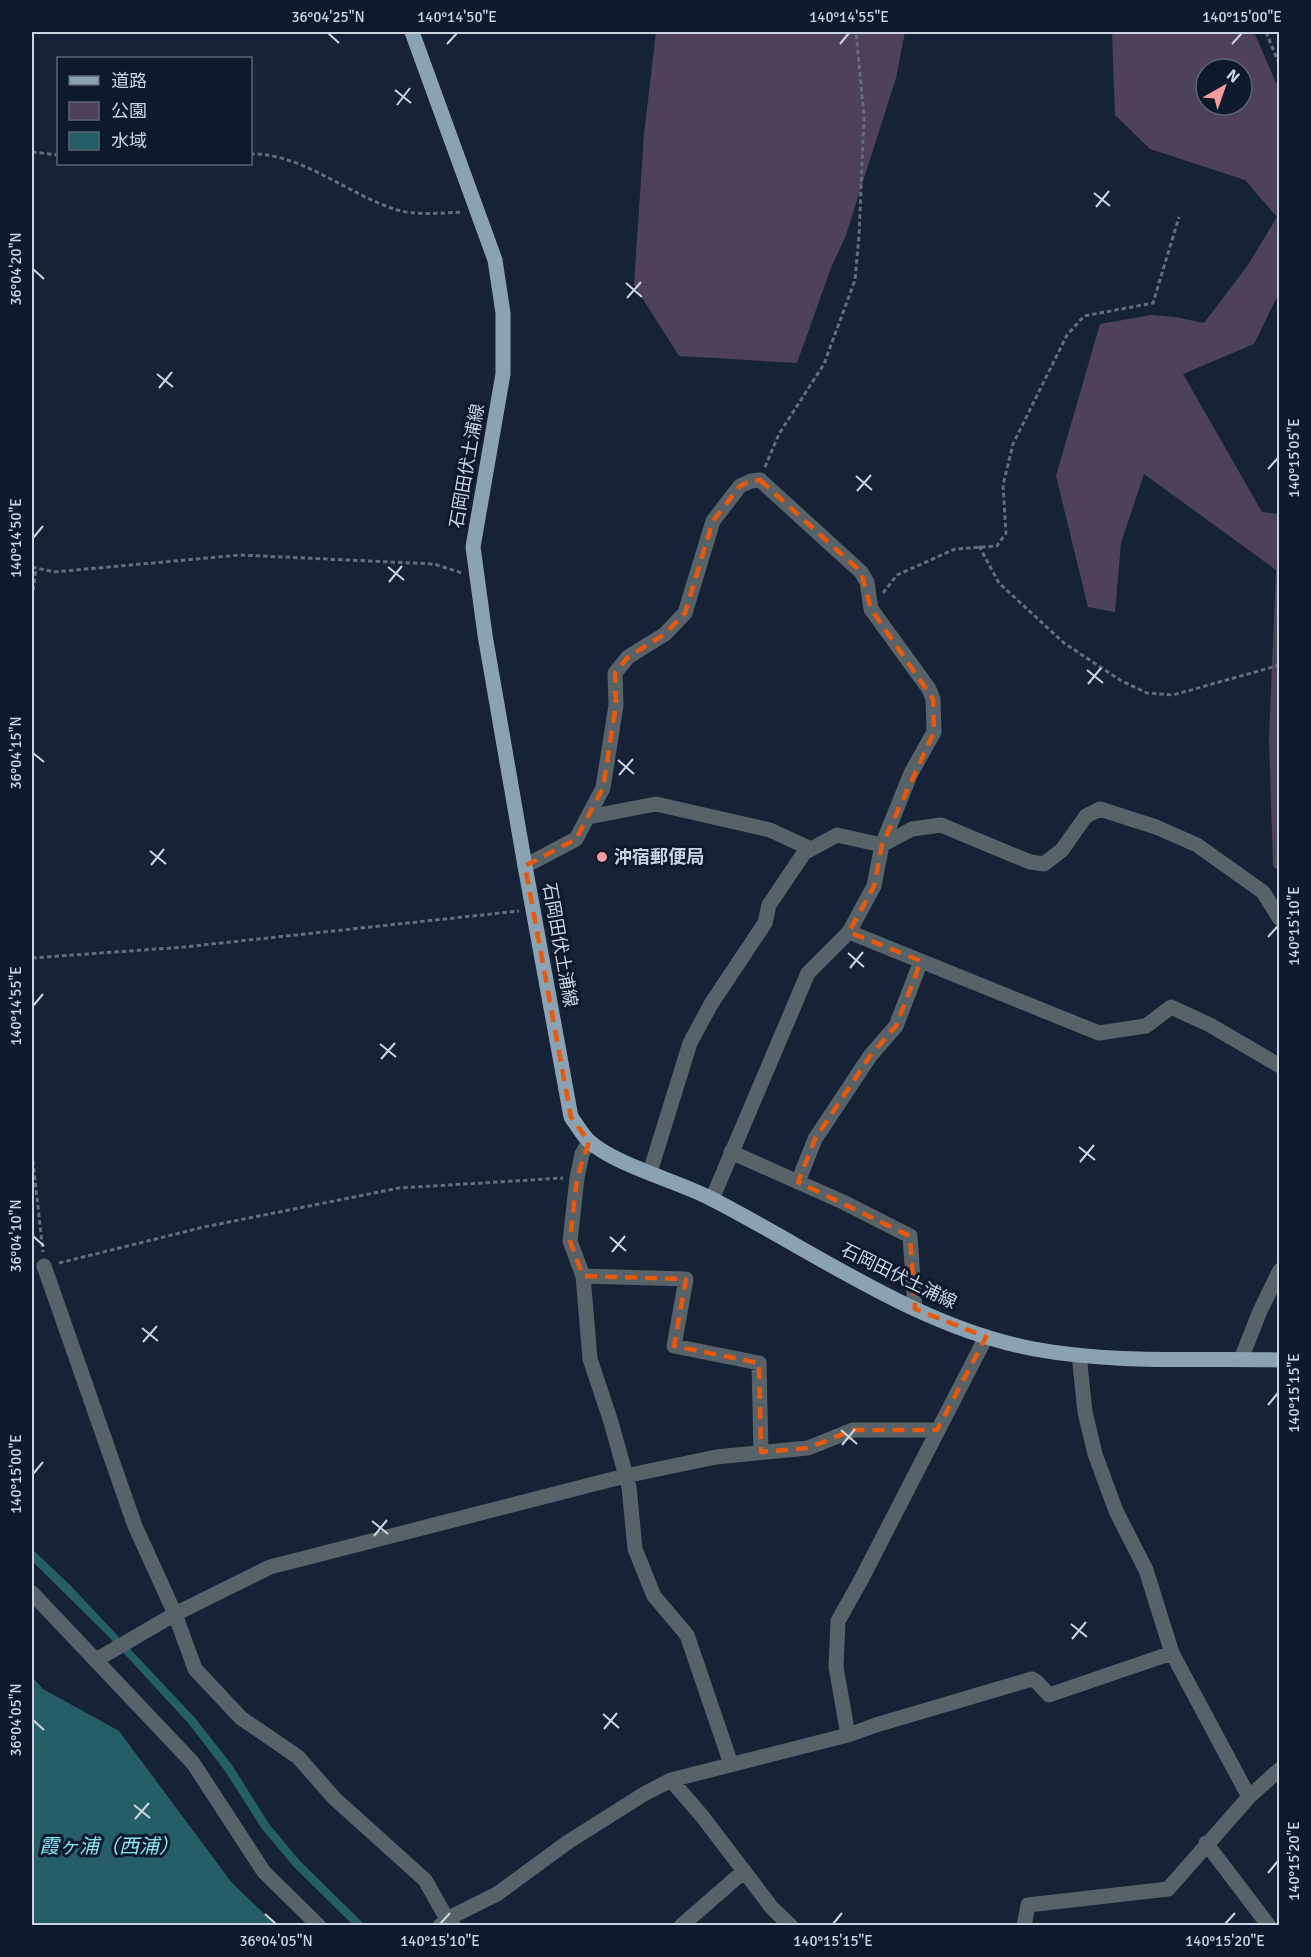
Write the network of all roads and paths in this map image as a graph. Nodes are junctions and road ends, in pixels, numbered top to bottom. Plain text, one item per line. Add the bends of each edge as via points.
1 (412, 32) edge
2 (856, 32) edge
3 (1266, 32) edge
4 (1280, 66) edge
5 (32, 152) edge
6 (252, 154) edge
7 (57, 155) edge
8 (477, 211) junction
9 (1179, 217) dead end
10 (760, 480) junction
11 (979, 546) junction
12 (34, 567) edge
13 (477, 578) junction
14 (32, 598) edge
15 (871, 609) junction
16 (1280, 665) edge
17 (588, 817) junction
18 (882, 845) junction
19 (811, 849) junction
20 (525, 866) junction
21 (533, 910) junction
22 (1280, 920) edge
23 (849, 932) junction
24 (32, 958) edge
25 (921, 961) junction
26 (1280, 1066) edge
27 (589, 1142) junction
28 (731, 1152) junction
29 (32, 1153) edge
30 (650, 1172) junction
31 (576, 1178) junction
32 (798, 1182) junction
33 (712, 1199) junction
34 (45, 1266) junction
35 (1280, 1270) edge
36 (583, 1276) junction
37 (915, 1308) junction
38 (986, 1337) junction
39 (1079, 1355) junction
40 (1241, 1359) junction
41 (1280, 1360) edge
42 (937, 1430) junction
43 (761, 1452) junction
44 (625, 1476) junction
45 (32, 1593) edge
46 (175, 1614) junction
47 (1172, 1653) junction
48 (96, 1660) junction
49 (848, 1736) junction
50 (731, 1764) junction
51 (1280, 1769) edge
52 (671, 1780) junction
53 (1249, 1797) junction
54 (1206, 1843) junction
55 (744, 1872) junction
56 (447, 1923) edge
57 (319, 1926) edge
58 (681, 1926) edge
59 (791, 1926) edge
60 (1024, 1926) edge
61 (1269, 1926) edge

1 - 8 main road, 石岡田伏土浦線
2 - 10 path via 864,116 855,280 824,364 779,434
3 - 4 path
5 - 7 path
6 - 8 path via 295,163 396,210 436,214
8 - 13 main road, 石岡田伏土浦線 via 495,260 503,313 503,374 473,547
9 - 11 path via 1153,303 1084,316 1067,335 1013,444 1003,485 1006,534 997,546
10 - 15 street via 861,573 867,582
10 - 17 street via 740,486 713,521 685,613 665,634 628,657 615,673 616,705 603,788
11 - 15 path via 955,549 897,575
11 - 16 path via 999,583 1064,644 1147,693 1173,696
12 - 13 path via 54,572 240,555 434,564
12 - 14 path
13 - 20 main road, 石岡田伏土浦線
15 - 18 street via 933,699 934,732 911,773
17 - 19 street via 656,804 770,830
17 - 20 street via 576,839
18 - 19 street via 837,835
18 - 22 street via 912,829 941,825 1030,862 1044,864 1062,850 1086,816 1100,809 1197,845 1263,892
18 - 23 street via 874,886
19 - 30 street via 804,853 769,905 765,922 690,1043
20 - 21 main road, 石岡田伏土浦線
21 - 24 path via 184,947
21 - 27 main road, 石岡田伏土浦線 via 572,1117
23 - 25 street
23 - 28 street via 808,973
25 - 26 street via 1099,1033 1146,1026 1171,1007
25 - 32 street via 896,1026 870,1056 815,1139
27 - 30 main road, 石岡田伏土浦線
27 - 31 street
28 - 32 street
28 - 33 street
29 - 34 path
30 - 33 main road, 石岡田伏土浦線
31 - 34 path via 399,1188 204,1227
31 - 36 street via 570,1241
32 - 37 street via 910,1236
33 - 37 main road, 石岡田伏土浦線
34 - 46 street via 135,1526
35 - 40 street
36 - 43 street via 686,1279 674,1346 759,1363
36 - 44 street via 590,1359
37 - 38 main road, 石岡田伏土浦線
38 - 39 main road, 石岡田伏土浦線
38 - 42 street
39 - 40 main road, 石岡田伏土浦線 via 1158,1361
39 - 47 street via 1095,1454 1116,1511 1146,1570
40 - 41 main road, 石岡田伏土浦線
42 - 43 street via 853,1430 807,1448
42 - 49 street via 838,1621 836,1667
43 - 44 street
44 - 46 street via 270,1567
44 - 50 street via 635,1549 654,1596 687,1635
45 - 48 street
46 - 48 street
46 - 56 street via 195,1669 241,1718 298,1757 334,1798 425,1880
47 - 49 street via 1049,1695 1032,1679
47 - 53 street
48 - 57 street via 193,1763 264,1872
49 - 50 street
50 - 52 street
51 - 53 street
52 - 55 street
52 - 56 street via 568,1842 497,1894
53 - 54 street
54 - 60 street via 1168,1889 1028,1905
54 - 61 street
55 - 58 street
55 - 59 street

